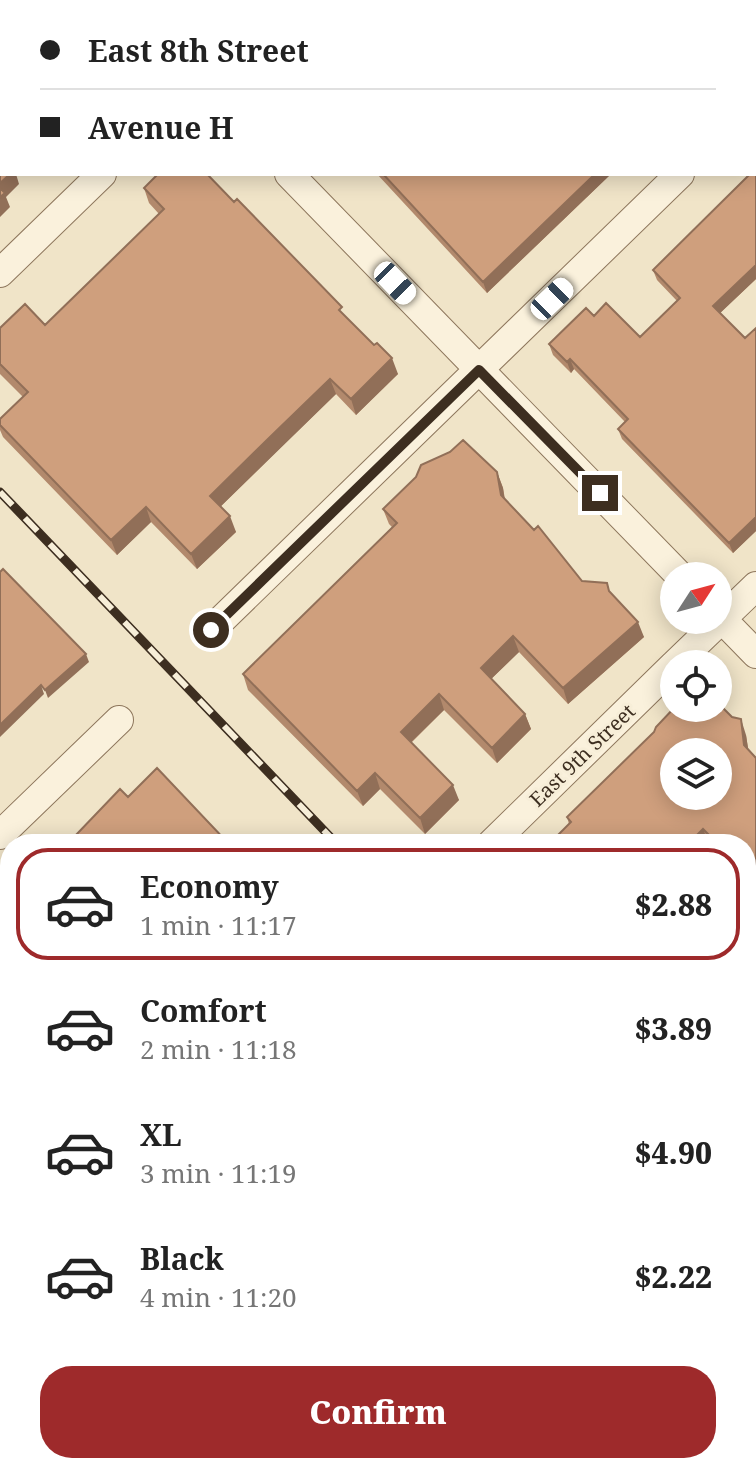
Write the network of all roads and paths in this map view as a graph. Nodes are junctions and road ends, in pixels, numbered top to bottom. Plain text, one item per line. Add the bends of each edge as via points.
1 (100, 176) edge
2 (291, 176) edge
3 (678, 176) edge
4 (0, 273) edge
5 (479, 370) junction
6 (666, 562) edge
7 (756, 586) edge
8 (732, 607) edge
9 (732, 629) edge
10 (211, 630) dead end
11 (704, 634) edge
12 (689, 650) edge
13 (756, 654) edge
14 (660, 680) edge
15 (119, 720) dead end
16 (1, 834) edge
17 (501, 834) edge

1 - 4 street
2 - 5 street
3 - 5 street
5 - 6 street
5 - 10 street
7 - 8 street, East 9th Street
9 - 13 street
11 - 12 street, East 9th Street
14 - 17 street, East 9th Street
15 - 16 street

